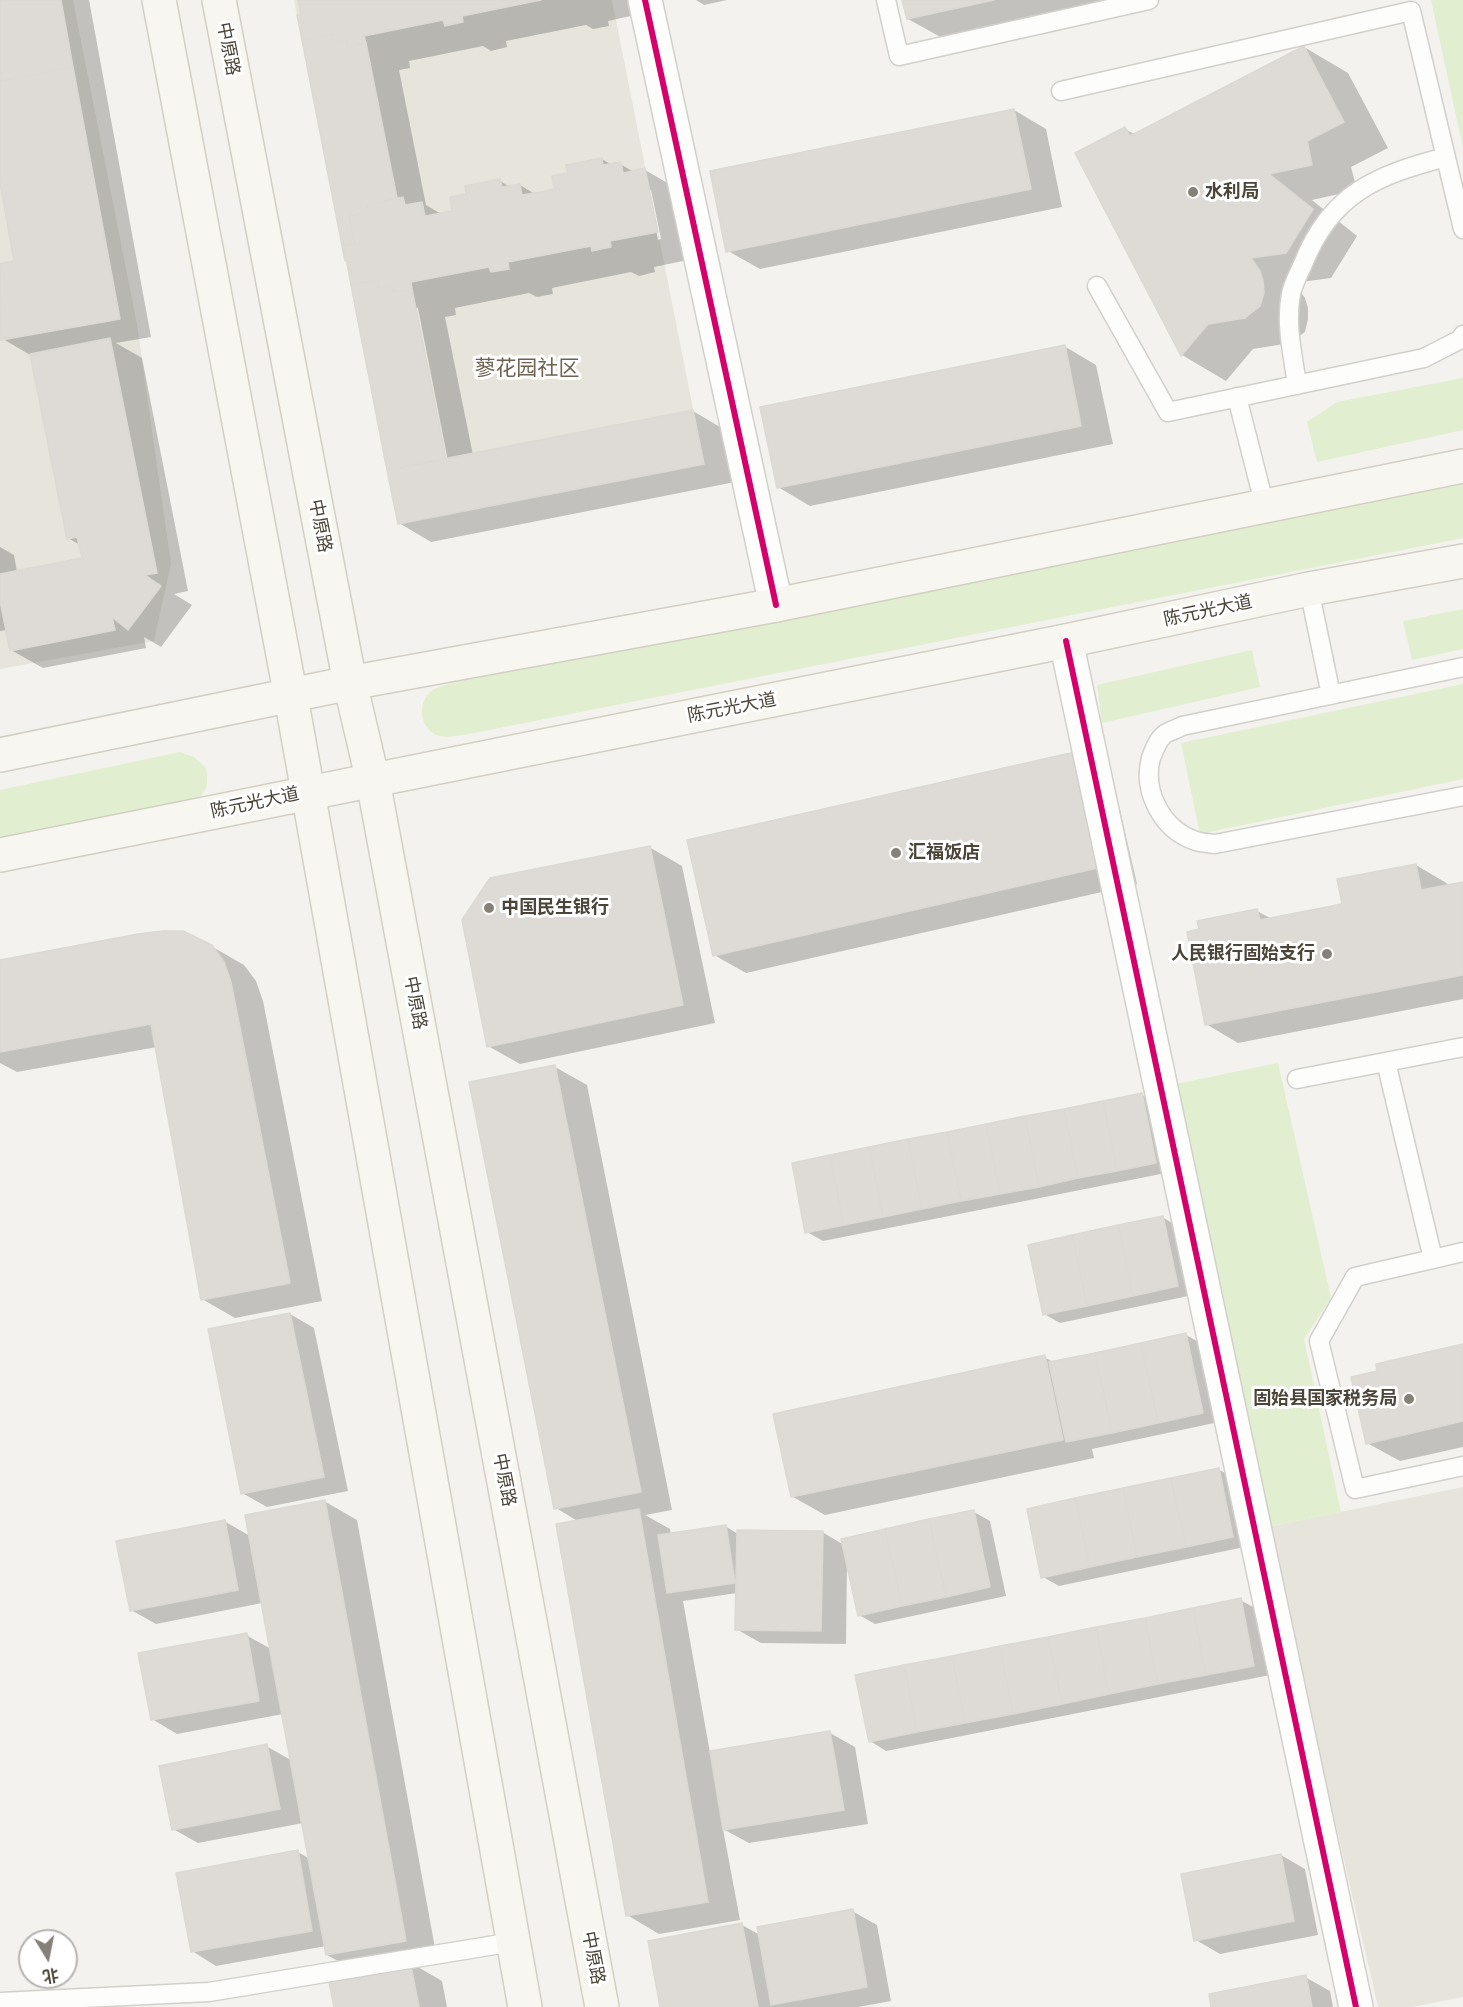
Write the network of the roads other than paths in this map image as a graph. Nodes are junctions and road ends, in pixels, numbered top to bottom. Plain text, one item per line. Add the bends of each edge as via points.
1 (159, 0) edge
2 (219, 0) edge
3 (645, 0) edge
4 (886, 0) edge
5 (1149, 0) edge
6 (1061, 91) dead end
7 (1446, 157) junction
8 (1463, 229) edge
9 (1097, 286) dead end
10 (1463, 335) edge
11 (1297, 385) junction
12 (1237, 397) junction
13 (1463, 465) edge
14 (1265, 507) junction
15 (1463, 561) edge
16 (1309, 589) junction
17 (776, 605) junction
18 (1066, 641) junction
19 (1463, 667) edge
20 (350, 683) junction
21 (1331, 695) junction
22 (291, 697) junction
23 (0, 755) edge
24 (373, 781) junction
25 (308, 792) junction
26 (1463, 796) edge
27 (0, 855) edge
28 (1463, 1047) edge
29 (1386, 1062) junction
30 (1297, 1079) dead end
31 (1463, 1252) edge
32 (1433, 1259) junction
33 (1463, 1466) edge
34 (513, 1942) junction
35 (0, 2002) edge
36 (525, 2007) edge
37 (602, 2007) edge
38 (1356, 2007) edge

1 - 22 main road
2 - 20 main road, 中原路
3 - 17 street
4 - 5 lane via 899,56
6 - 7 lane via 1411,11
7 - 8 lane
7 - 11 lane via 1400,169 1364,186 1332,214 1310,246 1291,293 1289,332
9 - 12 lane via 1168,412
10 - 11 lane via 1424,358
11 - 12 lane
12 - 14 lane
13 - 14 main road
14 - 17 main road
15 - 16 main road, 陈元光大道
16 - 18 main road, 陈元光大道
16 - 21 lane
17 - 20 main road
18 - 24 main road, 陈元光大道
18 - 38 street
19 - 21 lane
20 - 22 main road
20 - 24 main road, 中原路
21 - 26 lane via 1182,726 1163,735 1149,768 1149,790 1159,812 1194,841 1215,844
22 - 23 main road
22 - 25 main road
24 - 25 main road, 陈元光大道
24 - 37 main road, 中原路
25 - 27 main road, 陈元光大道
25 - 34 main road
28 - 29 lane
29 - 30 lane
29 - 32 lane
31 - 32 lane
32 - 33 lane via 1355,1277 1320,1341 1355,1489
34 - 35 lane via 209,1992
34 - 36 main road

